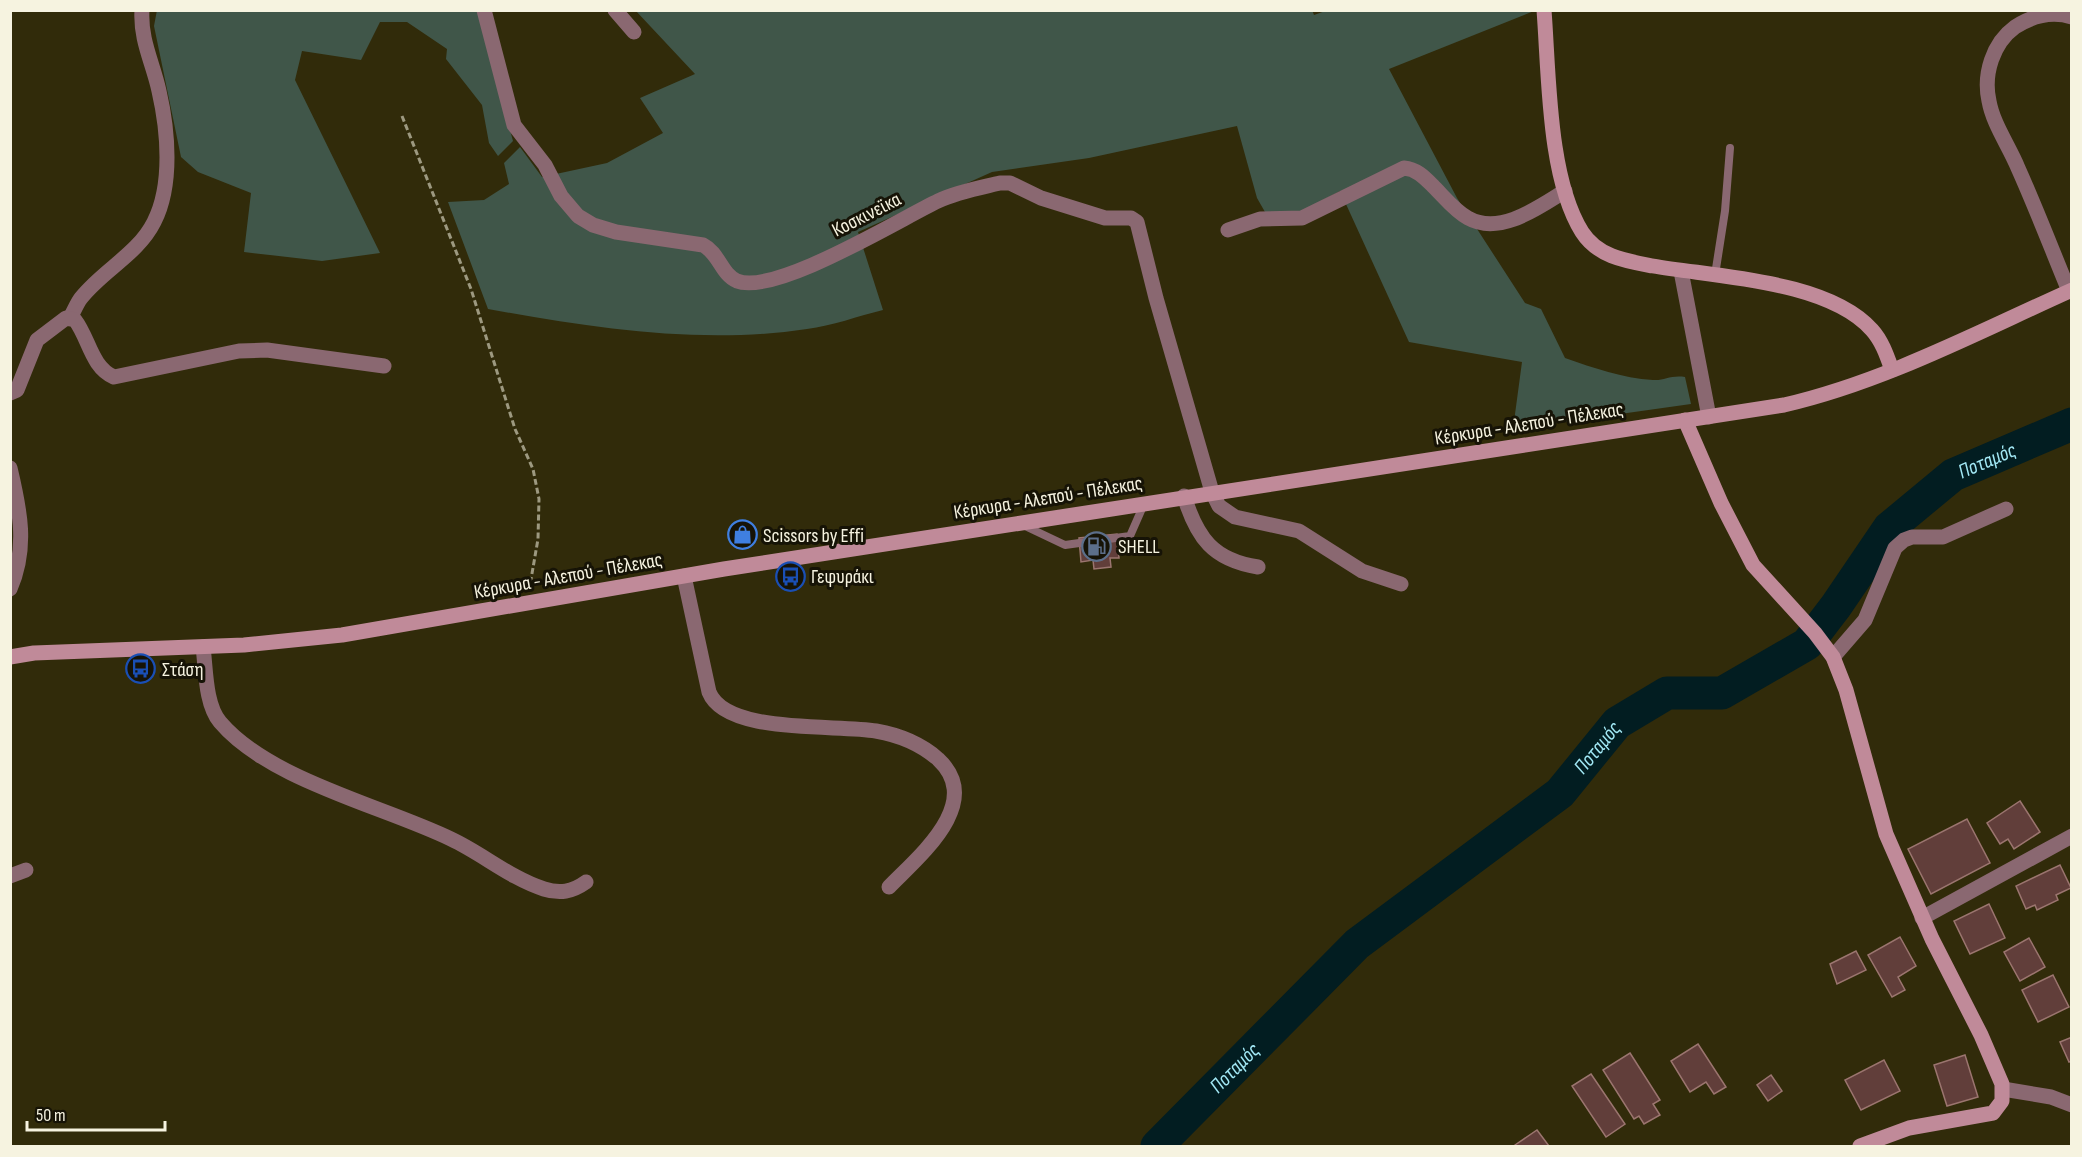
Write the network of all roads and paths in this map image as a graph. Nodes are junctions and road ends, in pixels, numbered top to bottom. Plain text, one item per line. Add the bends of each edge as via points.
1 (142, 10) edge
2 (484, 10) edge
3 (615, 10) edge
4 (1544, 10) edge
5 (2072, 17) edge
6 (634, 32) dead end
7 (402, 116) dead end
8 (1730, 148) dead end
9 (1565, 191) junction
10 (1228, 230) dead end
11 (1681, 270) junction
12 (1715, 275) junction
13 (2070, 290) edge
14 (70, 318) junction
15 (384, 366) dead end
16 (1892, 370) junction
17 (10, 393) edge
18 (1709, 417) junction
19 (1685, 420) junction
20 (10, 468) edge
21 (1212, 492) junction
22 (1184, 496) junction
23 (1145, 502) junction
24 (2006, 509) dead end
25 (1018, 522) junction
26 (1258, 567) dead end
27 (684, 576) junction
28 (1401, 584) dead end
29 (10, 589) edge
30 (527, 605) junction
31 (203, 647) junction
32 (1829, 652) junction
33 (10, 657) edge
34 (2072, 836) edge
35 (26, 870) dead end
36 (10, 876) edge
37 (586, 882) dead end
38 (889, 887) dead end
39 (1922, 918) junction
40 (2003, 1089) junction
41 (2072, 1105) edge
42 (1860, 1146) edge

1 - 14 street via 141,24 159,90 165,132 164,195 142,240 81,298
2 - 21 street, Κοσκινεϊκα via 514,125 578,216 616,232 704,245 730,277 739,282 772,279 806,268 941,200 999,183 1010,183 1041,198 1105,218 1131,218 1137,222
3 - 6 street
4 - 9 main road via 1554,132
5 - 13 street via 2042,15 2006,34 1994,51 1988,93 1995,118
7 - 30 path via 471,289 515,429 533,469 539,499 538,539
8 - 12 lane
9 - 10 street via 1525,215 1500,223 1480,223 1456,209 1422,175 1404,168 1302,218 1260,219
9 - 11 main road via 1576,221 1595,248 1618,258
11 - 12 main road
11 - 18 street
12 - 16 main road via 1763,282 1841,307 1873,331
13 - 16 main road, Κέρκυρα - Αλεπού - Πέλεκας
14 - 15 street via 78,324 102,369 114,377 239,351 276,351
14 - 17 street via 61,320 38,340 17,390
16 - 18 main road, Κέρκυρα - Αλεπού - Πέλεκας via 1808,399
18 - 19 main road, Κέρκυρα - Αλεπού - Πέλεκας
19 - 21 main road, Κέρκυρα - Αλεπού - Πέλεκας
19 - 32 main road via 1753,566
20 - 29 street via 22,523 22,555
21 - 22 main road, Κέρκυρα - Αλεπού - Πέλεκας
21 - 28 street via 1219,506 1235,517 1299,531 1362,571
22 - 23 main road, Κέρκυρα - Αλεπού - Πέλεκας
22 - 26 street via 1193,523 1205,542 1236,562
23 - 25 main road, Κέρκυρα - Αλεπού - Πέλεκας
23 - 25 lane via 1130,536 1065,544
24 - 32 street via 1940,538 1904,540 1895,548 1865,620
25 - 27 main road, Κέρκυρα - Αλεπού - Πέλεκας
27 - 30 main road, Κέρκυρα - Αλεπού - Πέλεκας
27 - 38 street via 709,692 718,707 784,726 876,731 917,744 944,765 955,792 953,809 931,843
30 - 31 main road, Κέρκυρα - Αλεπού - Πέλεκας via 295,641
31 - 33 main road, Κέρκυρα - Αλεπού - Πέλεκας
31 - 37 street via 211,705 218,720 279,767 448,837 519,879 544,889 563,892
32 - 39 main road via 1846,690 1886,834
34 - 39 street
35 - 36 street
39 - 40 main road via 1995,1065
40 - 41 street via 2051,1097
40 - 42 main road via 2002,1101 1993,1113 1909,1128

